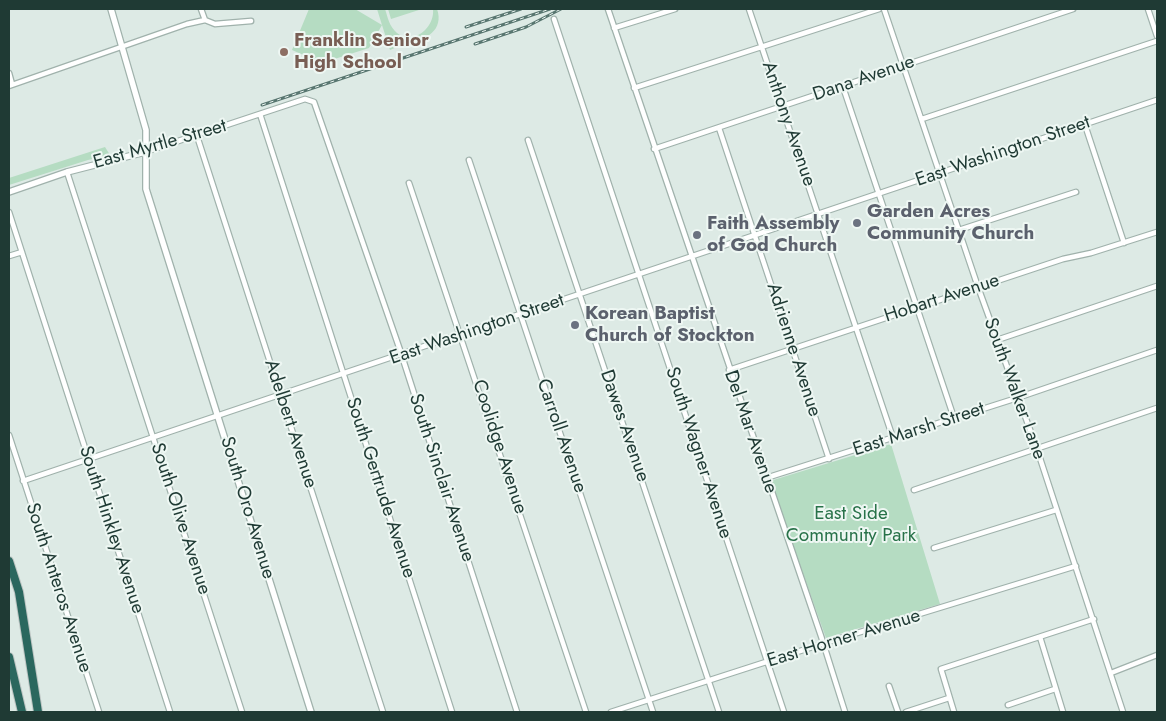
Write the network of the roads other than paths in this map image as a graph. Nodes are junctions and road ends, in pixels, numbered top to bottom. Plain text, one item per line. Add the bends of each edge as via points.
1 (111, 9) edge
2 (201, 9) edge
3 (608, 9) edge
4 (675, 9) edge
5 (749, 9) edge
6 (879, 9) edge
7 (884, 9) edge
8 (1073, 9) edge
9 (1148, 9) edge
10 (554, 19) dead end
11 (205, 20) junction
12 (251, 21) dead end
13 (614, 28) junction
14 (1157, 36) edge
15 (1157, 41) edge
16 (762, 46) junction
17 (123, 47) junction
18 (904, 66) junction
19 (9, 73) edge
20 (10, 85) edge
21 (843, 87) junction
22 (634, 88) junction
23 (312, 100) joint
24 (1157, 100) edge
25 (782, 107) junction
26 (260, 114) junction
27 (922, 119) junction
28 (1086, 125) junction
29 (719, 128) junction
30 (196, 136) junction
31 (528, 140) dead end
32 (654, 149) junction
33 (145, 152) junction
34 (468, 160) dead end
35 (67, 172) junction
36 (940, 174) junction
37 (410, 183) dead end
38 (9, 192) edge
39 (1076, 192) dead end
40 (880, 194) junction
41 (9, 212) edge
42 (818, 215) junction
43 (959, 230) junction
44 (1157, 232) edge
45 (755, 236) junction
46 (1124, 242) junction
47 (22, 252) junction
48 (9, 256) edge
49 (691, 258) junction
50 (640, 275) junction
51 (1157, 286) edge
52 (978, 287) junction
53 (580, 295) junction
54 (916, 307) junction
55 (521, 315) junction
56 (856, 328) junction
57 (461, 335) junction
58 (997, 340) junction
59 (793, 349) junction
60 (1157, 350) edge
61 (401, 355) junction
62 (729, 370) junction
63 (343, 374) junction
64 (281, 396) junction
65 (1017, 398) junction
66 (1157, 408) edge
67 (218, 416) junction
68 (954, 418) junction
69 (9, 435) edge
70 (154, 438) junction
71 (893, 438) junction
72 (1037, 449) junction
73 (829, 459) junction
74 (88, 460) junction
75 (766, 478) junction
76 (23, 481) junction
77 (914, 490) dead end
78 (1056, 510) junction
79 (934, 548) dead end
80 (9, 561) edge
81 (1076, 566) junction
82 (1094, 620) junction
83 (1040, 637) junction
84 (823, 644) junction
85 (1157, 656) edge
86 (9, 657) edge
87 (768, 662) junction
88 (1111, 673) junction
89 (709, 681) junction
90 (890, 686) dead end
91 (1055, 689) junction
92 (949, 698) junction
93 (649, 700) junction
94 (1008, 705) dead end
95 (22, 712) edge
96 (38, 712) edge
97 (99, 712) edge
98 (170, 712) edge
99 (242, 712) edge
100 (311, 712) edge
101 (383, 712) edge
102 (452, 712) edge
103 (517, 712) edge
104 (586, 712) edge
105 (611, 712) edge
106 (653, 712) edge
107 (719, 712) edge
108 (784, 712) edge
109 (845, 712) edge
110 (898, 712) edge
111 (906, 712) edge
112 (954, 712) edge
113 (1063, 712) edge
114 (1123, 712) edge

1 - 17 street, South Oro Avenue
2 - 11 street
3 - 13 street, Del Mar Avenue
4 - 13 street
5 - 16 street, Anthony Avenue
6 - 16 street
7 - 18 street, South Walker Lane
8 - 18 street, Dana Avenue
9 - 14 street
10 - 50 street, South Wagner Avenue
11 - 12 street via 216,24
11 - 17 street
13 - 22 street, Del Mar Avenue
15 - 27 street
16 - 22 street
16 - 25 street, Anthony Avenue
17 - 20 street
17 - 33 street, South Oro Avenue via 146,130
18 - 21 street, Dana Avenue
18 - 27 street, South Walker Lane
19 - 20 street
21 - 25 street, Dana Avenue
21 - 40 street
22 - 32 street, Del Mar Avenue
23 - 26 street, East Myrtle Street via 305,99
23 - 61 street, South Sinclair Avenue
24 - 28 street, East Washington Street
25 - 29 street, Dana Avenue
25 - 42 street, Anthony Avenue
26 - 30 street, East Myrtle Street
26 - 63 street, South Gertrude Avenue
27 - 36 street, South Walker Lane
28 - 36 street, East Washington Street
28 - 46 street
29 - 32 street, Dana Avenue
29 - 45 street, Adrienne Avenue
30 - 33 street, East Myrtle Street
30 - 64 street, Adelbert Avenue
31 - 53 street, Dawes Avenue
32 - 49 street, Del Mar Avenue
33 - 35 street, East Myrtle Street
33 - 67 street, South Oro Avenue via 146,189
34 - 55 street, Carroll Avenue
35 - 38 street, East Myrtle Street
35 - 70 street, South Olive Avenue
36 - 40 street, East Washington Street
36 - 43 street, South Walker Lane
37 - 57 street, Coolidge Avenue
39 - 43 street
40 - 42 street, East Washington Street
40 - 54 street
41 - 47 street, South Hinkley Avenue
42 - 45 street, East Washington Street
42 - 56 street, Anthony Avenue
43 - 52 street, South Walker Lane
44 - 46 street, Hobart Avenue
45 - 49 street, East Washington Street
45 - 59 street, Adrienne Avenue
46 - 52 street, Hobart Avenue
47 - 48 street
47 - 74 street, South Hinkley Avenue
49 - 50 street, East Washington Street
49 - 62 street, Del Mar Avenue
50 - 53 street, East Washington Street
50 - 87 street, South Wagner Avenue
51 - 58 street
52 - 54 street, Hobart Avenue
52 - 58 street, South Walker Lane
53 - 55 street, East Washington Street
53 - 89 street, Dawes Avenue
54 - 56 street, Hobart Avenue
54 - 68 street
55 - 57 street, East Washington Street
55 - 93 street, Carroll Avenue
56 - 59 street, Hobart Avenue
56 - 71 street, Anthony Avenue
57 - 61 street, East Washington Street
57 - 104 street, Coolidge Avenue
58 - 65 street, South Walker Lane
59 - 62 street, Hobart Avenue
59 - 73 street, Adrienne Avenue
60 - 65 street, East Marsh Street
61 - 63 street, East Washington Street
61 - 103 street, South Sinclair Avenue
62 - 75 street, Del Mar Avenue
63 - 64 street, East Washington Street
63 - 102 street, South Gertrude Avenue
64 - 67 street, East Washington Street
64 - 101 street, Adelbert Avenue
65 - 68 street, East Marsh Street
65 - 72 street, South Walker Lane
66 - 72 street
67 - 70 street, East Washington Street
67 - 100 street, South Oro Avenue
68 - 71 street, East Marsh Street
69 - 76 street, South Anteros Avenue
70 - 74 street, East Washington Street
70 - 99 street, South Olive Avenue
71 - 73 street, East Marsh Street
72 - 77 street
72 - 78 street, South Walker Lane
73 - 75 street, East Marsh Street
74 - 76 street, East Washington Street
74 - 98 street, South Hinkley Avenue
75 - 84 street, Del Mar Avenue
76 - 97 street, South Anteros Avenue
78 - 79 street
78 - 81 street, South Walker Lane
80 - 96 highway via 17,581
81 - 82 street, South Walker Lane
81 - 84 street, East Horner Avenue
82 - 83 street
82 - 88 street, South Walker Lane
83 - 91 street
83 - 92 street via 941,669
84 - 87 street, East Horner Avenue
84 - 109 street, Del Mar Avenue
85 - 88 street
86 - 95 highway
87 - 89 street, East Horner Avenue
87 - 108 street, South Wagner Avenue
88 - 114 street, South Walker Lane
89 - 93 street, East Horner Avenue
89 - 107 street, Dawes Avenue
90 - 110 street
91 - 94 street
91 - 113 street
92 - 111 street
92 - 112 street
93 - 105 street, East Horner Avenue
93 - 106 street, Carroll Avenue

